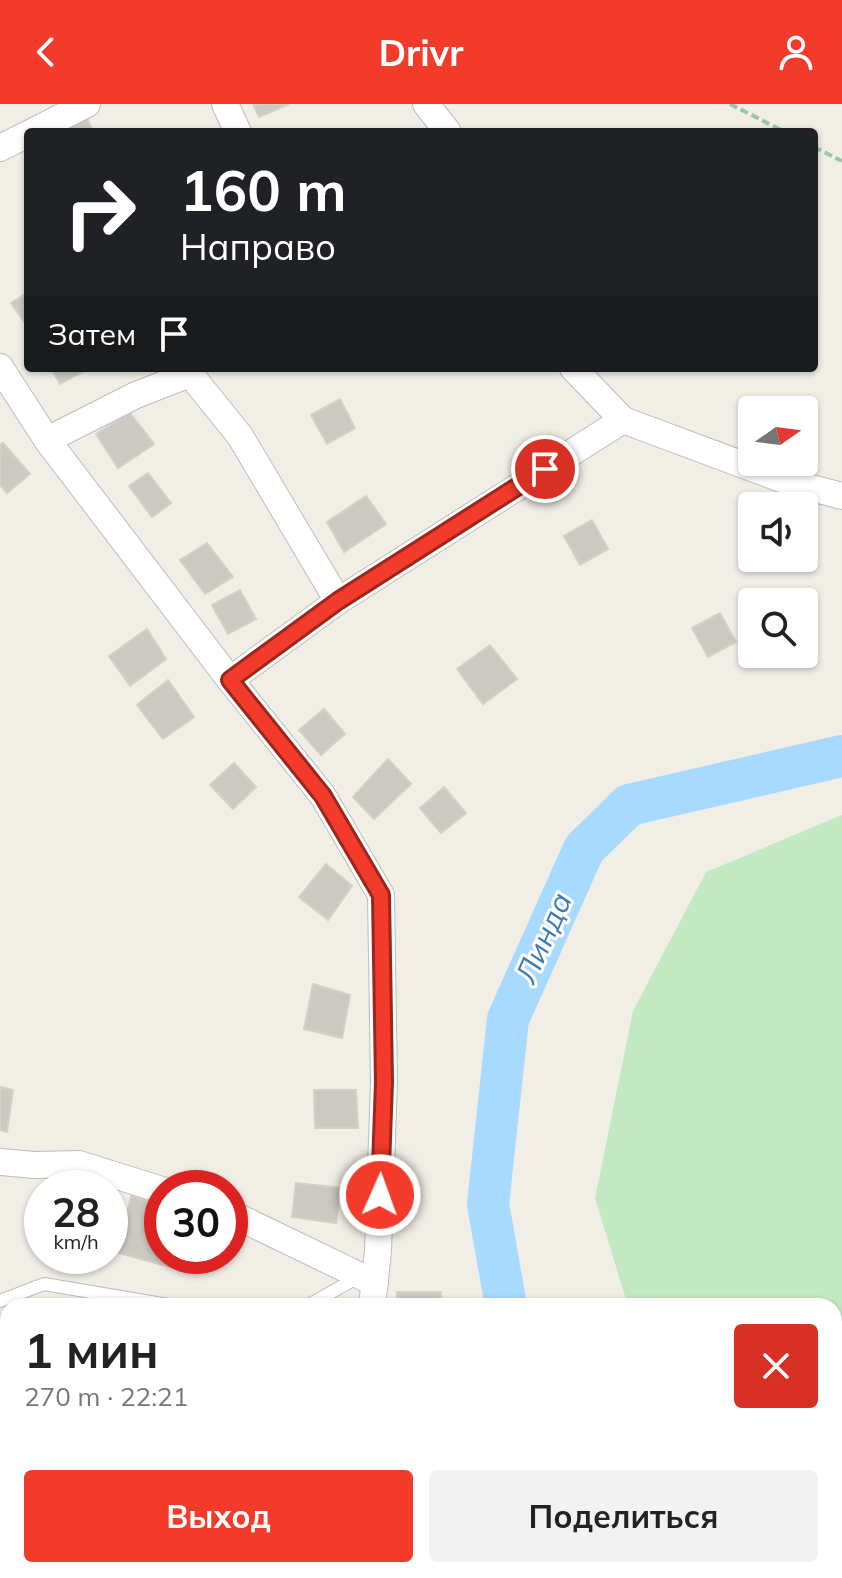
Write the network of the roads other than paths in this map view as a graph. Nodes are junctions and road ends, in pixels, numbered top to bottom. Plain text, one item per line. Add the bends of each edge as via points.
1 (87, 104) edge
2 (225, 104) edge
3 (426, 104) edge
4 (40, 128) edge
5 (236, 128) edge
6 (445, 128) edge
7 (24, 136) edge
8 (0, 148) edge
9 (0, 367) edge
10 (577, 372) edge
11 (623, 420) junction
12 (47, 440) junction
13 (842, 496) edge
14 (338, 601) junction
15 (230, 680) junction
16 (0, 1162) edge
17 (144, 1184) edge
18 (248, 1223) edge
19 (369, 1288) edge
20 (8, 1298) edge
21 (127, 1298) edge
22 (335, 1298) edge

1 - 4 street
2 - 5 street
3 - 6 street
7 - 8 street
9 - 12 street
10 - 11 street
11 - 13 street via 792,483
11 - 14 street
12 - 14 street via 190,374 240,436
12 - 15 street
14 - 15 street
15 - 19 street via 323,796 381,895 384,1082 378,1251
16 - 17 street via 79,1164
18 - 19 street
19 - 22 lane
20 - 21 lane via 44,1284

